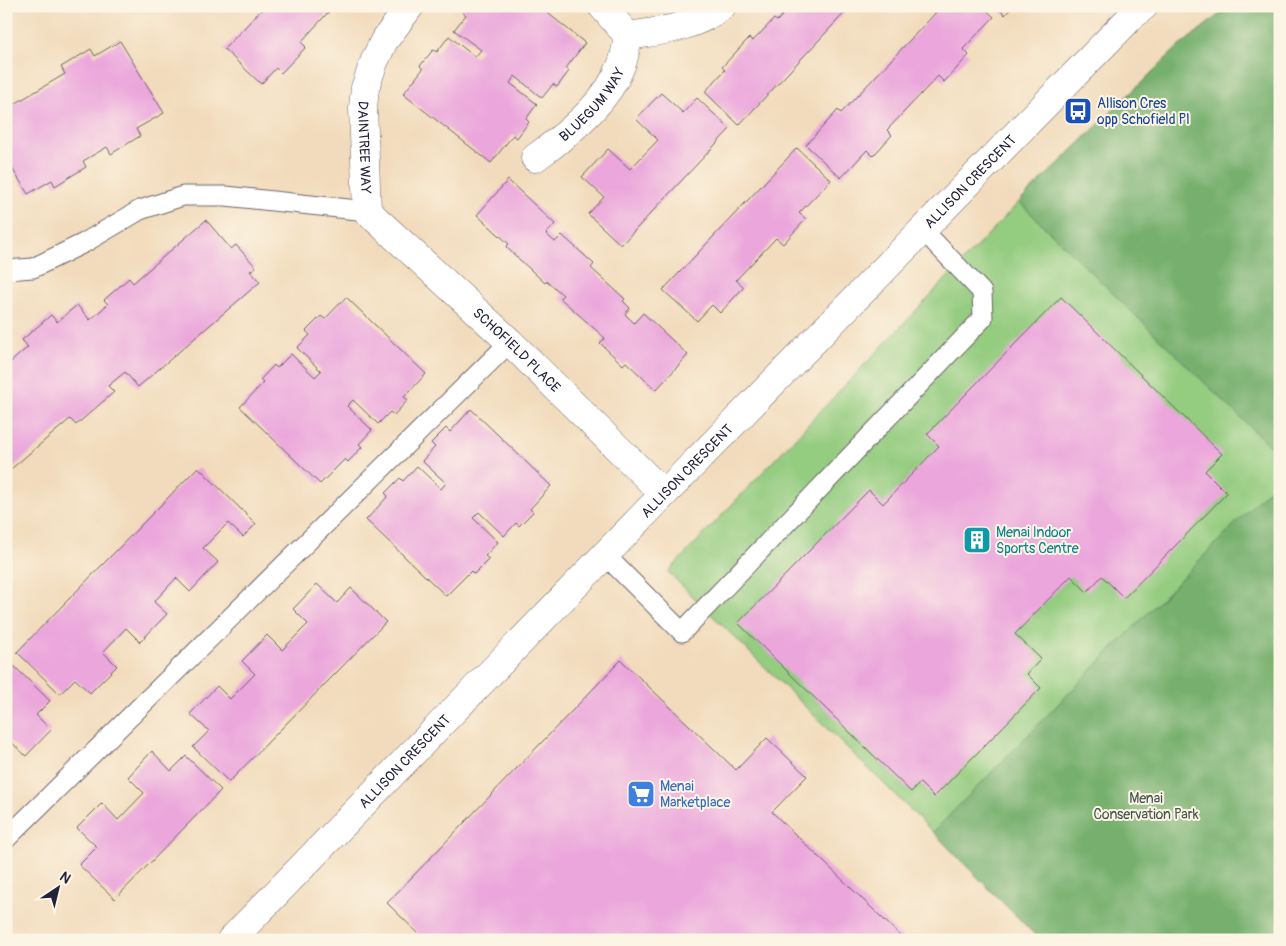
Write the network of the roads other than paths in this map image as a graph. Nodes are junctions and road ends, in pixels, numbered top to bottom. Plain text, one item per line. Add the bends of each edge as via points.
1 (410, 6) edge
2 (602, 6) edge
3 (722, 6) edge
4 (1144, 6) edge
5 (628, 36) junction
6 (535, 158) dead end
7 (367, 211) junction
8 (923, 230) junction
9 (6, 270) edge
10 (510, 342) junction
11 (664, 494) junction
12 (605, 555) junction
13 (6, 839) edge
14 (231, 940) edge

1 - 7 street, DAINTREE WAY via 384,41 365,88
2 - 5 street
3 - 5 street via 689,25
4 - 8 street, ALLISON CRESCENT
5 - 6 street, BLUEGUM WAY via 621,66 606,92 585,118
7 - 9 lane via 226,196 183,196 140,210 33,268
7 - 10 street, SCHOFIELD PLACE
8 - 11 street, ALLISON CRESCENT
8 - 12 lane via 982,292 983,318 682,632
10 - 11 street, SCHOFIELD PLACE
10 - 13 lane
11 - 12 street, ALLISON CRESCENT
12 - 14 street, ALLISON CRESCENT

